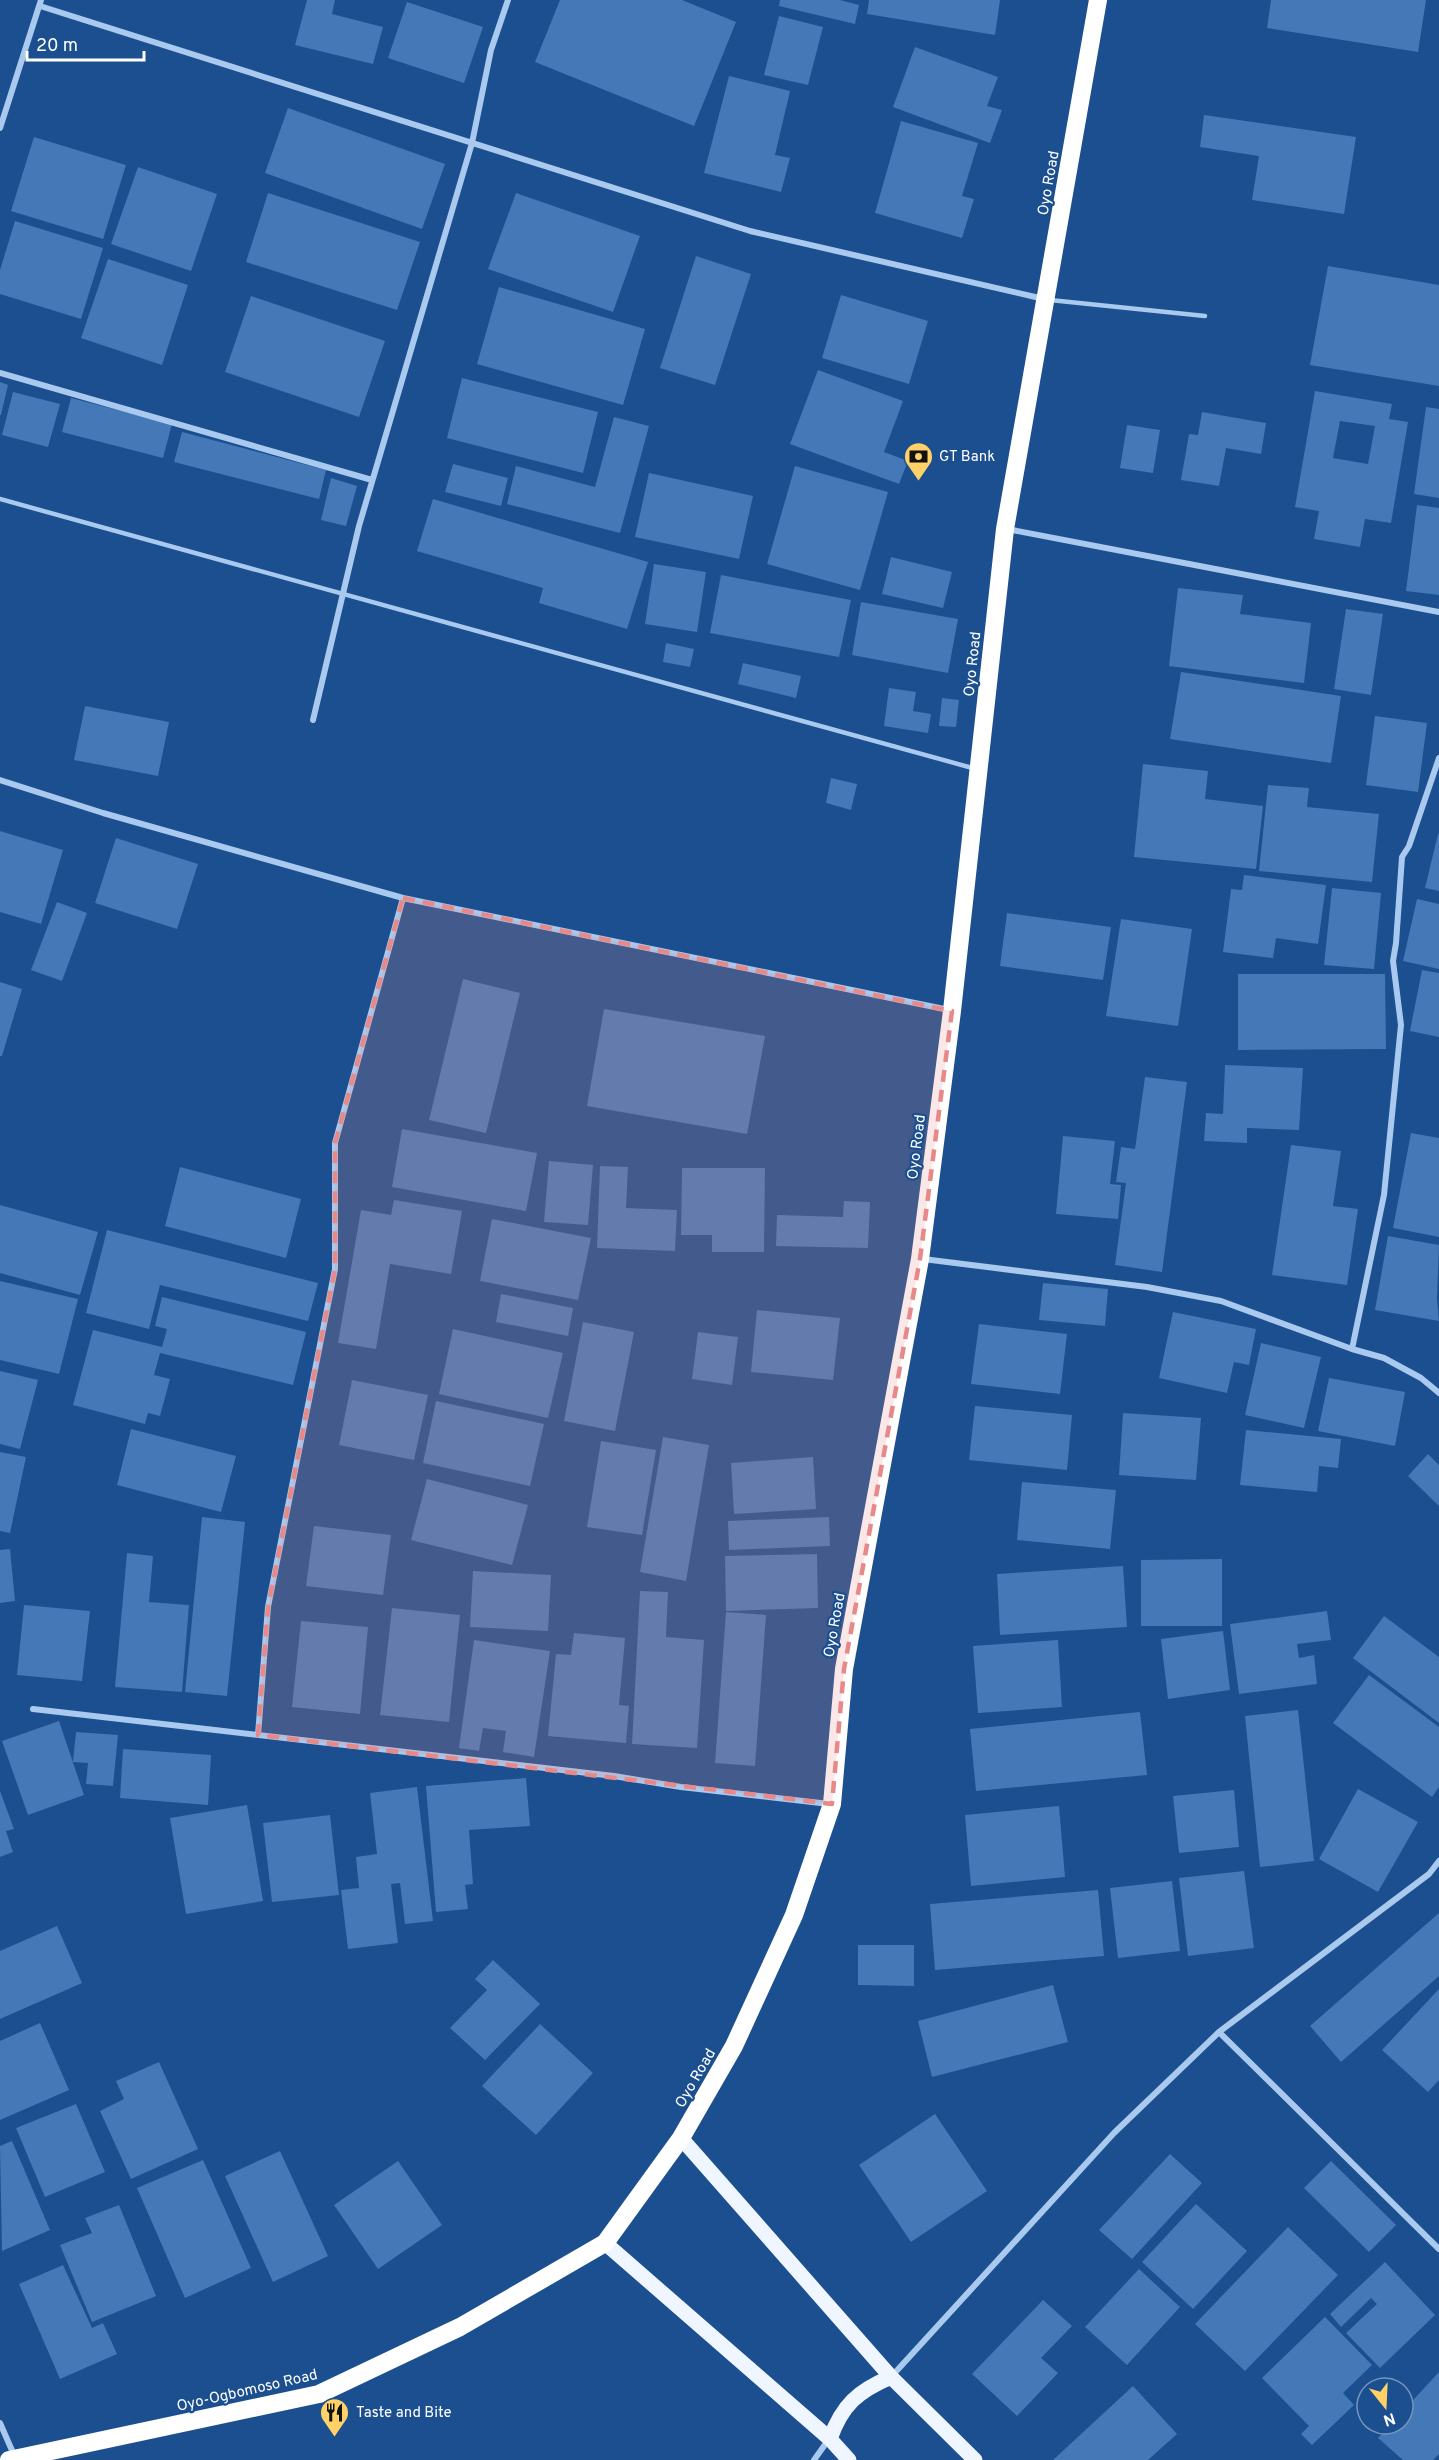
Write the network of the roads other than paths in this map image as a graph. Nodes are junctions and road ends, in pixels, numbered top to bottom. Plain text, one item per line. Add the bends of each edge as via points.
1 (508, 0) edge
2 (1098, 0) edge
3 (41, 3) edge
4 (0, 128) edge
5 (472, 143) junction
6 (1046, 300) junction
7 (1206, 316) dead end
8 (0, 374) edge
9 (372, 480) junction
10 (0, 499) edge
11 (1005, 529) junction
12 (343, 594) junction
13 (1439, 612) edge
14 (313, 720) dead end
15 (1439, 758) edge
16 (978, 769) junction
17 (0, 780) edge
18 (403, 897) junction
19 (952, 1011) junction
20 (920, 1258) junction
21 (1352, 1349) junction
22 (1439, 1393) edge
23 (33, 1709) dead end
24 (258, 1735) junction
25 (832, 1804) junction
26 (1439, 1861) edge
27 (1219, 2032) junction
28 (681, 2138) junction
29 (605, 2243) junction
30 (1439, 2249) edge
31 (891, 2377) junction
32 (0, 2423) edge
33 (830, 2439) junction
34 (12, 2459) edge
35 (814, 2460) edge
36 (849, 2460) edge
37 (975, 2460) edge

1 - 5 street via 491,50
2 - 6 highway, Oyo Road
3 - 4 street
3 - 5 street
5 - 6 street via 750,231
5 - 9 street
6 - 7 lane
6 - 11 highway, Oyo Road
8 - 9 street
9 - 12 street
10 - 12 lane
11 - 13 street
11 - 16 highway, Oyo Road
12 - 14 street
12 - 16 lane
15 - 21 street via 1402,857 1393,961 1401,1025 1386,1184
16 - 19 highway, Oyo Road
17 - 18 street
18 - 19 street
18 - 24 street via 335,1143 335,1269 268,1607
19 - 20 highway, Oyo Road
20 - 21 street via 1147,1287 1221,1301
20 - 25 highway, Oyo Road via 844,1669
21 - 22 street via 1384,1359 1421,1378
23 - 24 street
24 - 25 street
25 - 28 highway, Oyo Road via 794,1915 734,2046
26 - 27 street via 1429,1874
27 - 30 street
27 - 31 street via 1114,2133
28 - 29 highway, Oyo Road
28 - 31 main road
29 - 33 main road
29 - 34 highway, Oyo-Ogbomoso Road via 460,2327 319,2394
31 - 33 main road via 851,2400
31 - 37 main road
32 - 34 street
33 - 35 street
33 - 36 main road

